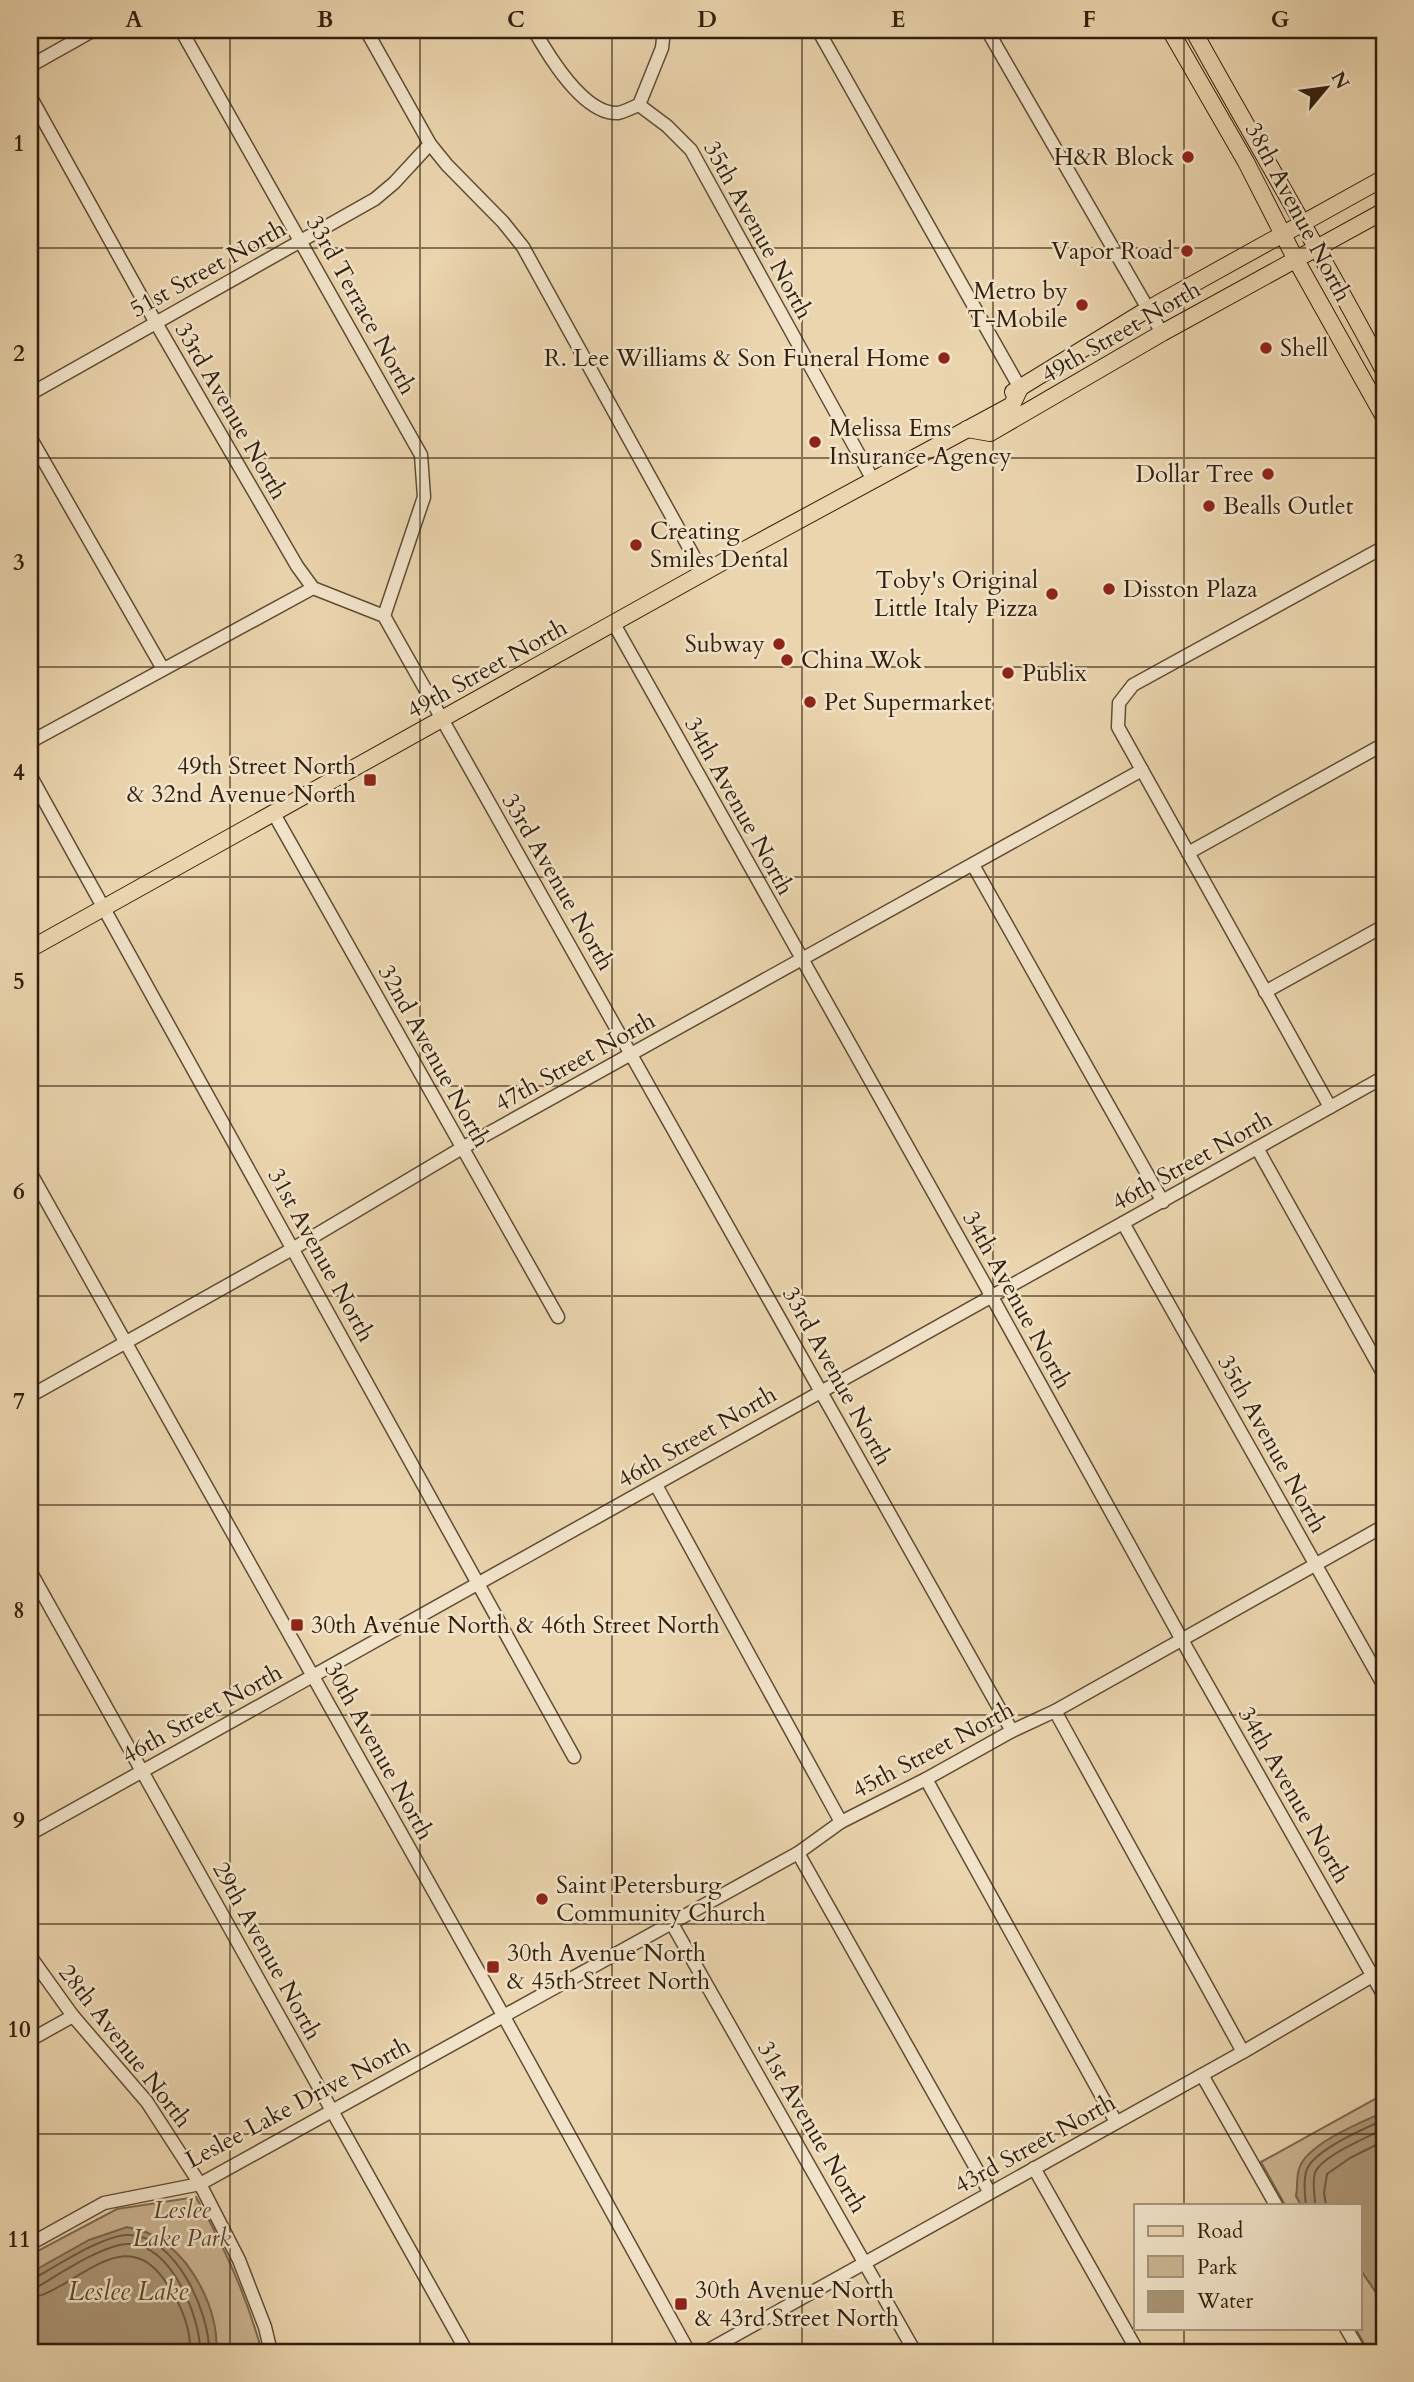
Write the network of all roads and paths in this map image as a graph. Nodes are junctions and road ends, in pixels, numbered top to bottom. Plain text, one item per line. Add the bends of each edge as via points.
1 (94, 30) edge
2 (181, 30) edge
3 (366, 30) edge
4 (534, 30) edge
5 (664, 30) edge
6 (818, 30) edge
7 (988, 30) edge
8 (1170, 30) edge
9 (1193, 30) edge
10 (30, 66) edge
11 (30, 96) edge
12 (639, 105) junction
13 (430, 144) junction
14 (1384, 178) edge
15 (1384, 211) edge
16 (1303, 221) junction
17 (1283, 234) junction
18 (302, 241) junction
19 (1317, 247) junction
20 (1296, 260) junction
21 (1148, 309) junction
22 (156, 323) junction
23 (1162, 333) junction
24 (1384, 371) edge
25 (1020, 388) junction
26 (30, 394) edge
27 (1056, 395) junction
28 (1384, 417) edge
29 (967, 429) junction
30 (30, 437) edge
31 (873, 480) junction
32 (1384, 547) edge
33 (703, 573) junction
34 (313, 588) junction
35 (384, 616) junction
36 (614, 624) junction
37 (163, 669) junction
38 (442, 720) junction
39 (30, 742) edge
40 (1384, 744) edge
41 (1142, 770) junction
42 (30, 775) edge
43 (274, 814) junction
44 (1188, 853) junction
45 (973, 865) junction
46 (103, 909) junction
47 (1384, 926) edge
48 (30, 949) edge
49 (801, 960) junction
50 (1265, 992) junction
51 (633, 1055) junction
52 (1384, 1077) edge
53 (1330, 1107) junction
54 (461, 1148) junction
55 (1257, 1148) junction
56 (30, 1172) edge
57 (1163, 1202) junction
58 (1123, 1223) junction
59 (294, 1248) junction
60 (992, 1297) junction
61 (558, 1317) dead end
62 (125, 1341) junction
63 (1384, 1375) edge
64 (820, 1390) junction
65 (30, 1396) edge
66 (656, 1485) junction
67 (1384, 1526) edge
68 (1316, 1564) junction
69 (30, 1571) edge
70 (480, 1583) junction
71 (1182, 1640) junction
72 (312, 1677) junction
73 (1384, 1686) edge
74 (1055, 1711) junction
75 (1012, 1731) junction
76 (574, 1757) dead end
77 (142, 1771) junction
78 (926, 1779) junction
79 (841, 1822) junction
80 (30, 1834) edge
81 (798, 1853) junction
82 (671, 1922) junction
83 (30, 1956) edge
84 (1378, 1973) edge
85 (1384, 1996) edge
86 (73, 2015) junction
87 (503, 2015) junction
88 (30, 2040) edge
89 (1243, 2052) junction
90 (1202, 2075) junction
91 (332, 2110) junction
92 (1116, 2122) junction
93 (1034, 2168) junction
94 (200, 2184) junction
95 (990, 2193) junction
96 (1275, 2204) edge
97 (30, 2244) edge
98 (864, 2263) junction
99 (1347, 2330) edge
100 (271, 2352) edge
101 (467, 2352) edge
102 (689, 2352) edge
103 (705, 2352) edge
104 (915, 2352) edge
105 (1138, 2352) edge
106 (1360, 2352) edge

1 - 10 street
2 - 18 street, 33rd Terrace North
3 - 13 street
4 - 12 street via 569,85 601,108 617,113
5 - 12 street via 662,48
6 - 25 street
7 - 21 street
8 - 17 main road, 38th Avenue North
9 - 16 main road, 38th Avenue North
11 - 22 street, 33rd Avenue North
12 - 31 street, 35th Avenue North via 691,150
13 - 18 street, 51st Street North via 375,200
13 - 33 street via 523,247
14 - 16 main road
15 - 19 main road
16 - 17 main road, 49th Street North
16 - 19 main road, 38th Avenue North
17 - 20 main road, 38th Avenue North
17 - 21 main road, 49th Street North
18 - 22 street, 51st Street North
18 - 35 street, 33rd Terrace North via 421,455 424,497
19 - 20 main road, 49th Street North
19 - 24 main road, 38th Avenue North
20 - 23 main road, 49th Street North
20 - 28 main road, 38th Avenue North
21 - 23 street
21 - 25 main road, 49th Street North
22 - 26 street, 51st Street North
22 - 34 street, 33rd Avenue North
23 - 27 main road, 49th Street North
25 - 27 main road via 1031,394
25 - 29 main road, 49th Street North via 978,413
27 - 29 main road, 49th Street North via 990,433
29 - 31 main road, 49th Street North
30 - 37 street
31 - 33 main road, 49th Street North
32 - 41 street via 1133,685 1118,704 1118,727
33 - 36 main road, 49th Street North
34 - 35 street
34 - 37 street
35 - 38 street, 33rd Avenue North
36 - 38 main road, 49th Street North
36 - 49 street, 34th Avenue North
37 - 39 street
38 - 43 main road, 49th Street North
38 - 51 street, 33rd Avenue North
40 - 44 street
41 - 44 street
41 - 45 street, 47th Street North
42 - 46 street, 31st Avenue North
43 - 46 main road, 49th Street North
43 - 54 street, 32nd Avenue North
44 - 50 street
45 - 49 street, 47th Street North
45 - 57 street
46 - 48 main road, 49th Street North
46 - 59 street, 31st Avenue North
47 - 50 street
49 - 51 street, 47th Street North
49 - 60 street, 34th Avenue North
50 - 53 street
51 - 54 street, 47th Street North
51 - 64 street, 33rd Avenue North
52 - 53 street, 46th Street North
53 - 55 street, 46th Street North
54 - 59 street, 47th Street North
54 - 61 street, 32nd Avenue North
55 - 57 street, 46th Street North
55 - 63 street
56 - 62 street, 30th Avenue North
57 - 58 street, 46th Street North
58 - 60 street, 46th Street North
58 - 68 street, 35th Avenue North
59 - 62 street, 47th Street North
59 - 70 street, 31st Avenue North
60 - 64 street, 46th Street North
60 - 71 street, 34th Avenue North
62 - 65 street, 47th Street North
62 - 72 street, 30th Avenue North
64 - 66 street, 46th Street North
64 - 75 street, 33rd Avenue North
66 - 70 street, 46th Street North
66 - 79 street
67 - 68 street, 45th Street North
68 - 71 street, 45th Street North
68 - 73 street, 35th Avenue North
69 - 77 street, 29th Avenue North
70 - 72 street, 46th Street North
70 - 76 street, 31st Avenue North
71 - 74 street, 45th Street North
71 - 84 street, 34th Avenue North
72 - 77 street, 46th Street North
72 - 87 street, 30th Avenue North
74 - 75 street, 45th Street North
74 - 89 street
75 - 78 street, 45th Street North
77 - 80 street, 46th Street North
77 - 91 street, 29th Avenue North
78 - 79 street, 45th Street North
78 - 92 street
79 - 81 street, 45th Street North
81 - 82 street, 45th Street North
81 - 95 street
82 - 87 street, 45th Street North
82 - 98 street, 31st Avenue North
83 - 86 street, 28th Avenue North
84 - 85 street, 34th Avenue North
84 - 89 street, 43rd Street North
86 - 88 street
86 - 94 street, 28th Avenue North via 147,2102
87 - 91 street, Leslee Lake Drive North
87 - 102 street, 30th Avenue North
89 - 90 street, 43rd Street North
90 - 92 street, 43rd Street North
90 - 96 street
91 - 94 street, Leslee Lake Drive North
91 - 101 street, 29th Avenue North
92 - 93 street, 43rd Street North
93 - 95 street, 43rd Street North
93 - 105 street
94 - 97 street, Leslee Lake Drive North via 104,2203
94 - 100 street, 28th Avenue North via 239,2260
95 - 98 street, 43rd Street North
98 - 103 street, 43rd Street North
98 - 104 street, 31st Avenue North
99 - 106 street

